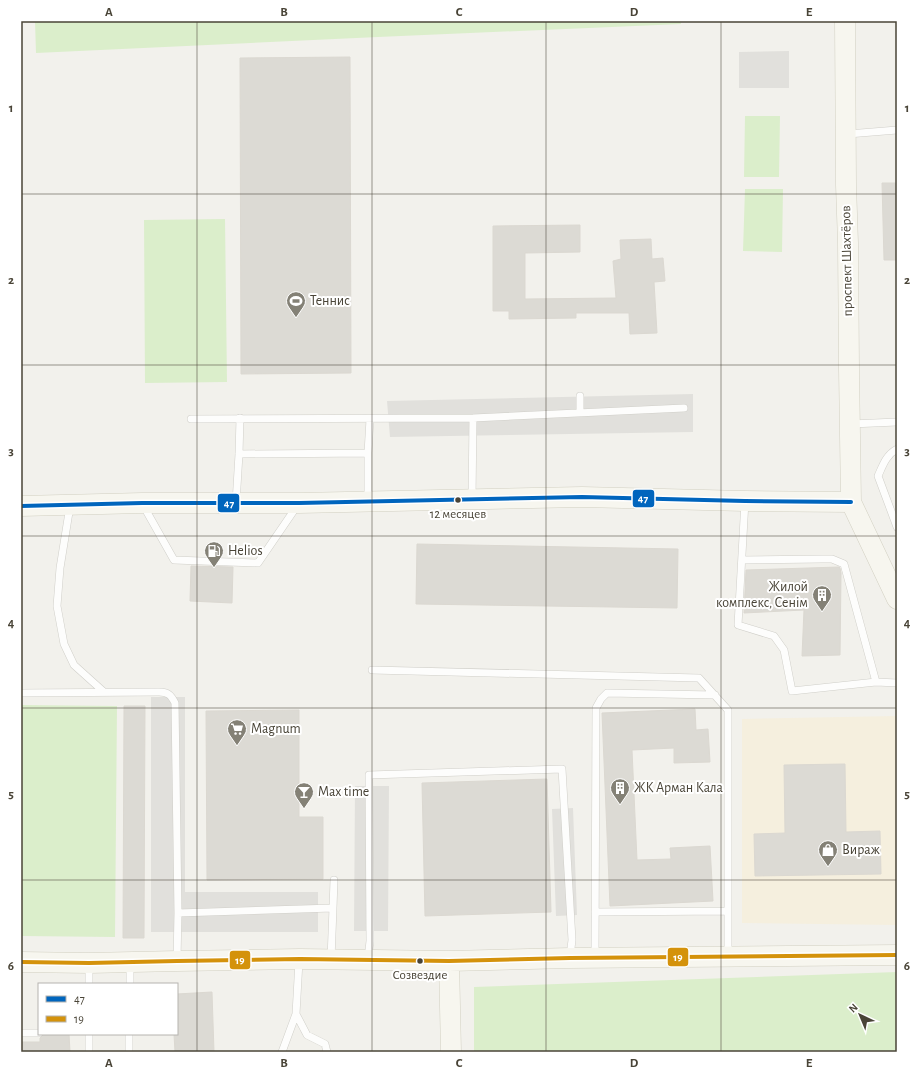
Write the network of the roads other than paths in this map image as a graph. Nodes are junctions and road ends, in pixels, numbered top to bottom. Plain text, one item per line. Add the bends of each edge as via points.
1 (845, 21) edge
2 (897, 130) edge
3 (846, 134) junction
4 (580, 396) dead end
5 (684, 408) dead end
6 (580, 413) junction
7 (240, 418) junction
8 (473, 418) junction
9 (191, 419) dead end
10 (370, 419) junction
11 (897, 422) edge
12 (849, 424) junction
13 (897, 449) edge
14 (368, 453) junction
15 (239, 454) junction
16 (472, 499) junction
17 (368, 501) junction
18 (745, 501) junction
19 (851, 502) junction
20 (142, 503) junction
21 (236, 503) junction
22 (299, 503) junction
23 (70, 505) junction
24 (21, 506) edge
25 (897, 527) edge
26 (742, 560) junction
27 (897, 599) edge
28 (372, 670) dead end
29 (876, 682) junction
30 (897, 682) edge
31 (104, 692) junction
32 (21, 693) edge
33 (715, 695) junction
34 (334, 880) dead end
35 (333, 908) junction
36 (728, 911) junction
37 (595, 912) junction
38 (178, 913) junction
39 (897, 955) edge
40 (728, 957) junction
41 (570, 958) junction
42 (595, 958) junction
43 (300, 959) junction
44 (331, 960) junction
45 (368, 960) junction
46 (177, 961) junction
47 (449, 961) junction
48 (21, 962) edge
49 (130, 962) junction
50 (89, 963) junction
51 (89, 983) edge
52 (130, 983) edge
53 (296, 1014) junction
54 (38, 1032) edge
55 (21, 1033) edge
56 (89, 1035) edge
57 (129, 1035) edge
58 (89, 1052) edge
59 (129, 1052) edge
60 (282, 1052) edge
61 (327, 1052) edge
62 (451, 1052) edge

1 - 3 main road, проспект Шахтёров
2 - 3 lane
3 - 12 main road, проспект Шахтёров
4 - 6 lane
5 - 6 lane
6 - 8 lane
7 - 9 lane
7 - 10 lane
7 - 15 lane
8 - 10 lane
8 - 16 lane
10 - 14 lane
11 - 12 lane
12 - 19 main road, проспект Шахтёров
13 - 25 lane via 891,452 878,476
14 - 15 lane
14 - 17 lane
15 - 21 lane
16 - 17 main road
16 - 18 main road via 582,497
17 - 22 main road
18 - 19 main road
18 - 26 lane
19 - 27 main road, проспект Шахтёров
20 - 21 main road
20 - 22 lane via 174,560 258,562
20 - 23 main road
21 - 22 main road
23 - 24 main road
23 - 31 lane via 57,606 64,644 74,665
26 - 29 lane via 832,559 844,564
26 - 29 lane via 738,625 774,636 784,650 792,691
28 - 33 lane via 699,678
29 - 30 lane
31 - 32 lane
31 - 38 lane via 166,692 175,703
33 - 36 lane via 728,710
33 - 37 lane via 607,693 596,708
34 - 35 lane
35 - 38 lane
35 - 44 lane
36 - 37 lane
36 - 40 lane
37 - 42 lane
38 - 46 lane
39 - 40 main road
40 - 42 main road
41 - 42 main road
41 - 45 lane via 572,940 562,769 369,775
41 - 47 main road
43 - 44 main road
43 - 46 main road
43 - 53 lane
44 - 45 main road
45 - 47 main road
46 - 49 main road
47 - 62 main road
48 - 50 main road
49 - 50 main road
49 - 52 lane
50 - 51 lane
53 - 60 lane
53 - 61 lane via 307,1034 325,1044
54 - 55 lane
56 - 58 lane
57 - 59 lane

